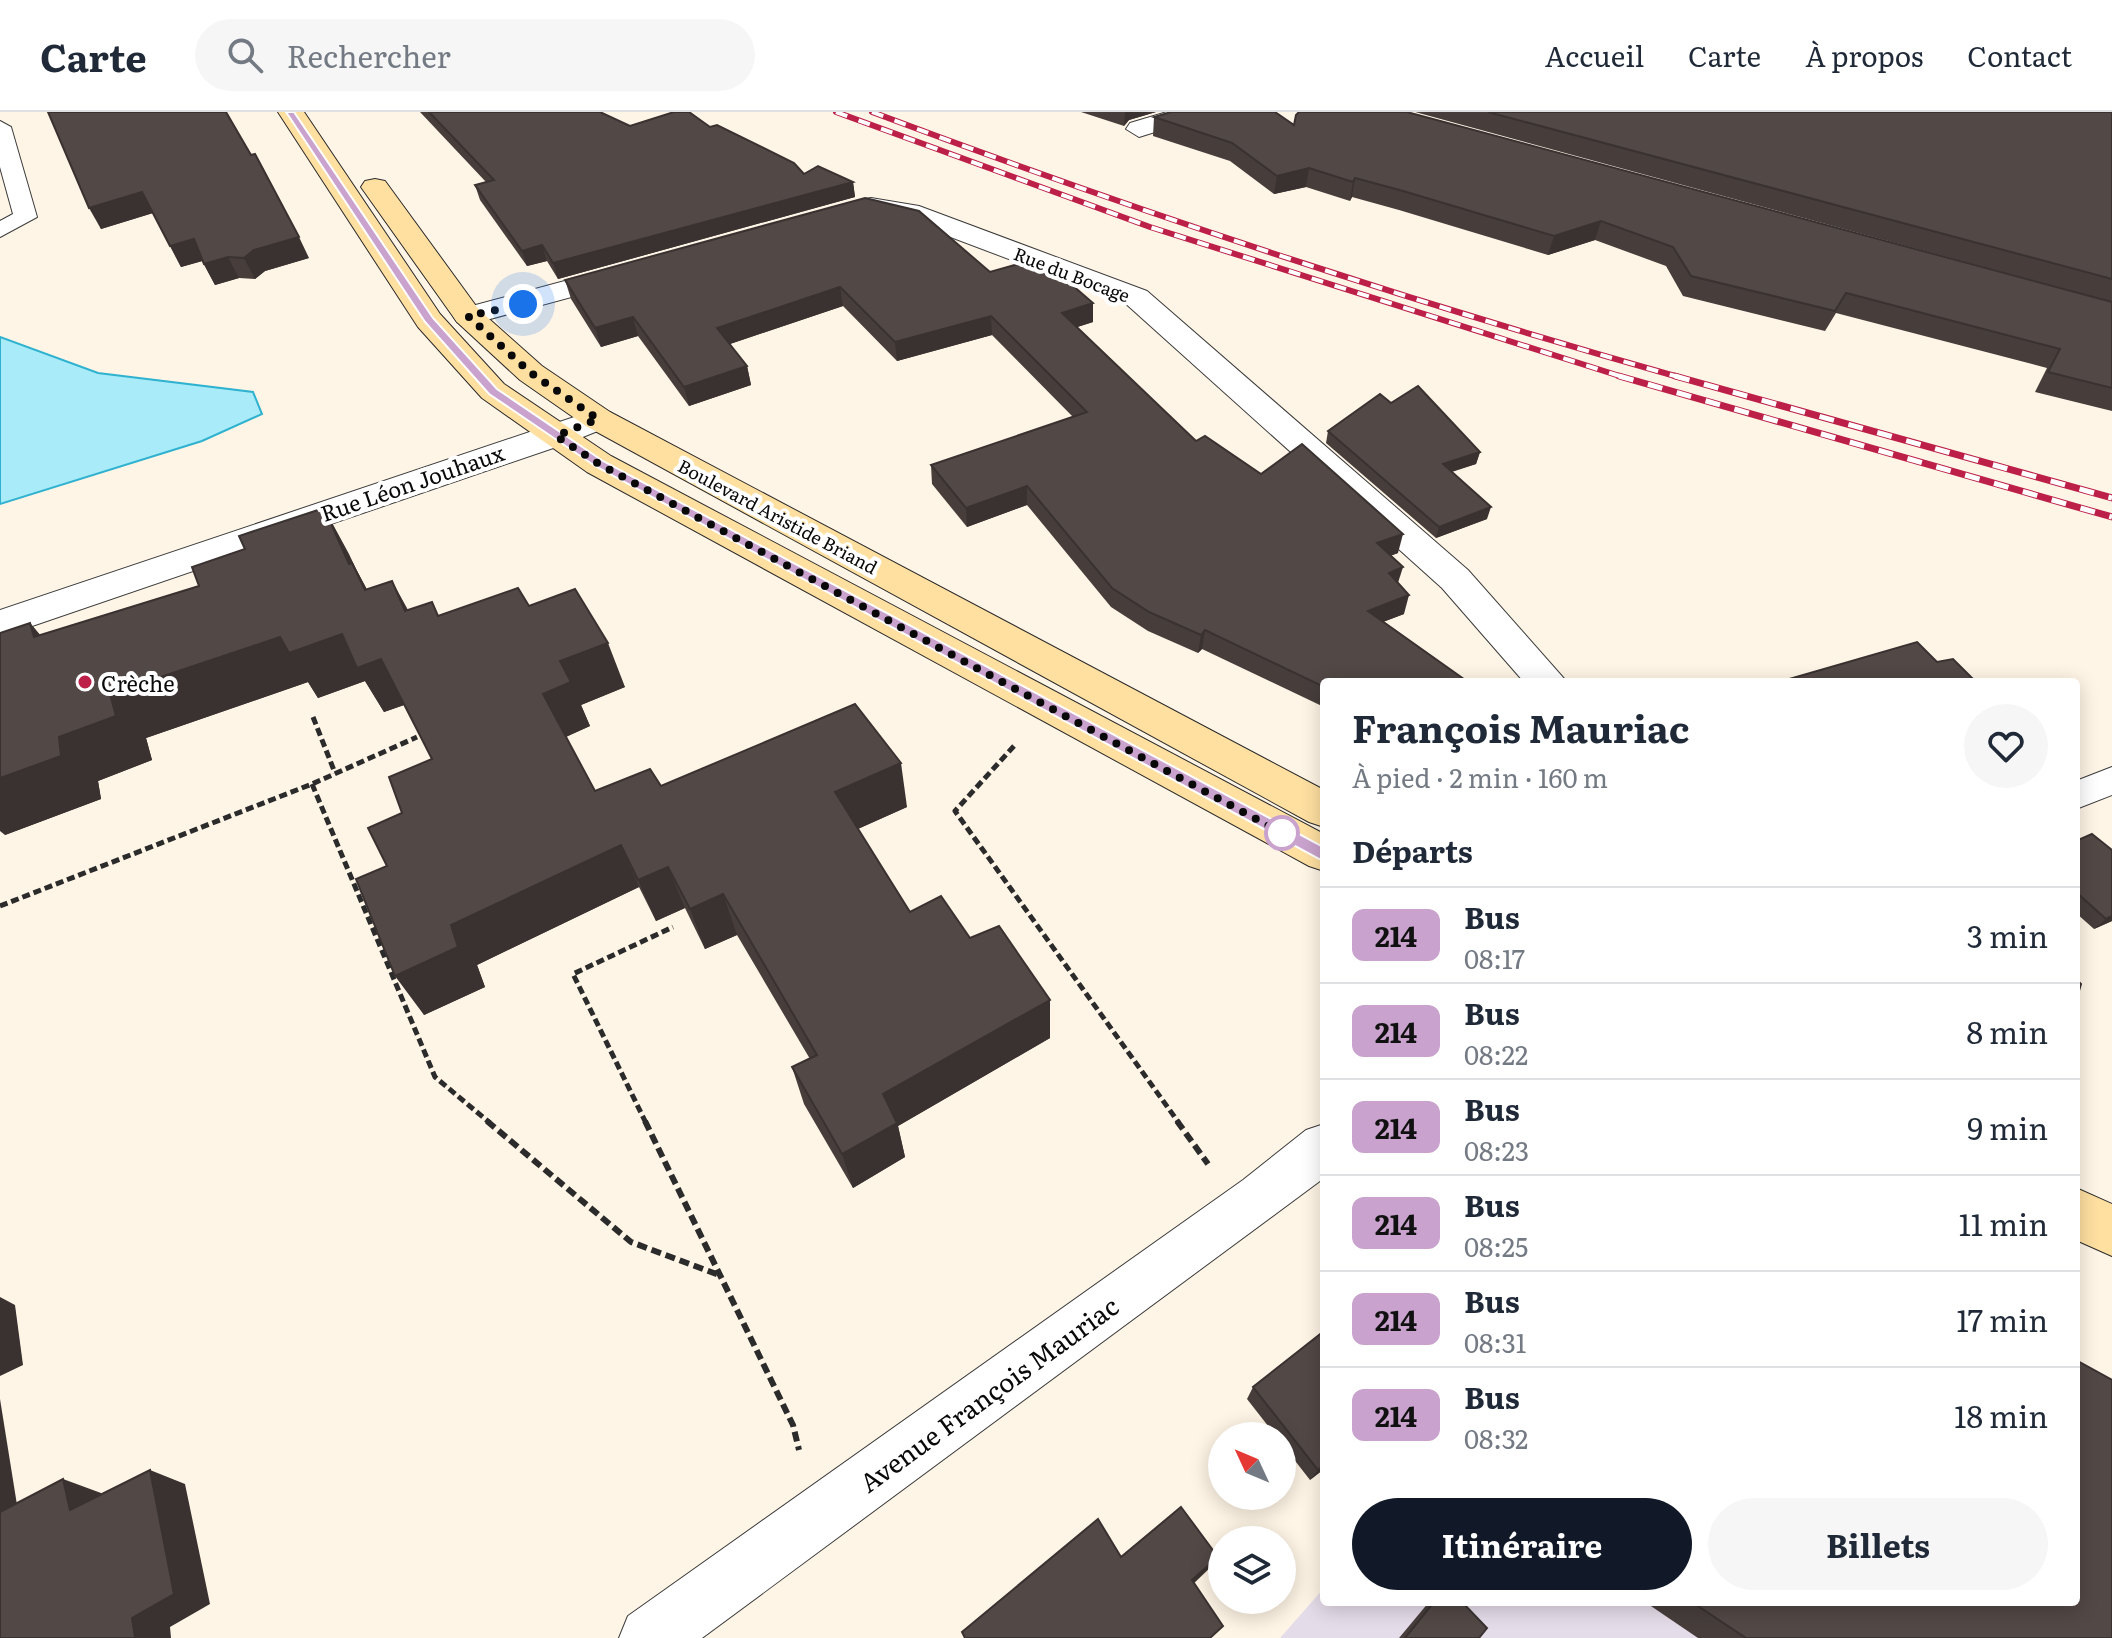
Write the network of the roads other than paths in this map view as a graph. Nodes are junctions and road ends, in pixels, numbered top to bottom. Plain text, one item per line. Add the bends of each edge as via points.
1 (291, 112) edge
2 (323, 112) edge
3 (1194, 112) edge
4 (0, 127) edge
5 (1139, 129) dead end
6 (838, 212) edge
7 (0, 230) edge
8 (658, 263) edge
9 (468, 316) junction
10 (598, 419) junction
11 (556, 436) junction
12 (0, 624) edge
13 (1543, 678) edge
14 (2112, 780) edge
15 (2080, 794) edge
16 (1320, 808) edge
17 (1320, 852) edge
18 (1320, 1150) edge
19 (2080, 1215) edge
20 (2112, 1231) edge
21 (650, 1638) edge

1 - 11 main road, Boulevard Aristide Briand via 429,320 493,391
2 - 9 main road, Boulevard Aristide Briand
3 - 5 street
4 - 7 lane via 25,217
6 - 13 street, Rue du Bocage via 867,205 909,212 1136,297 1455,579
8 - 9 street
9 - 10 main road, Boulevard Aristide Briand via 531,373
10 - 11 street, Rue Léon Jouhaux
10 - 16 main road, Boulevard Aristide Briand
11 - 12 street, Rue Léon Jouhaux
11 - 17 main road, Boulevard Aristide Briand via 599,464
14 - 15 lane
18 - 21 street, Avenue François Mauriac
19 - 20 main road

